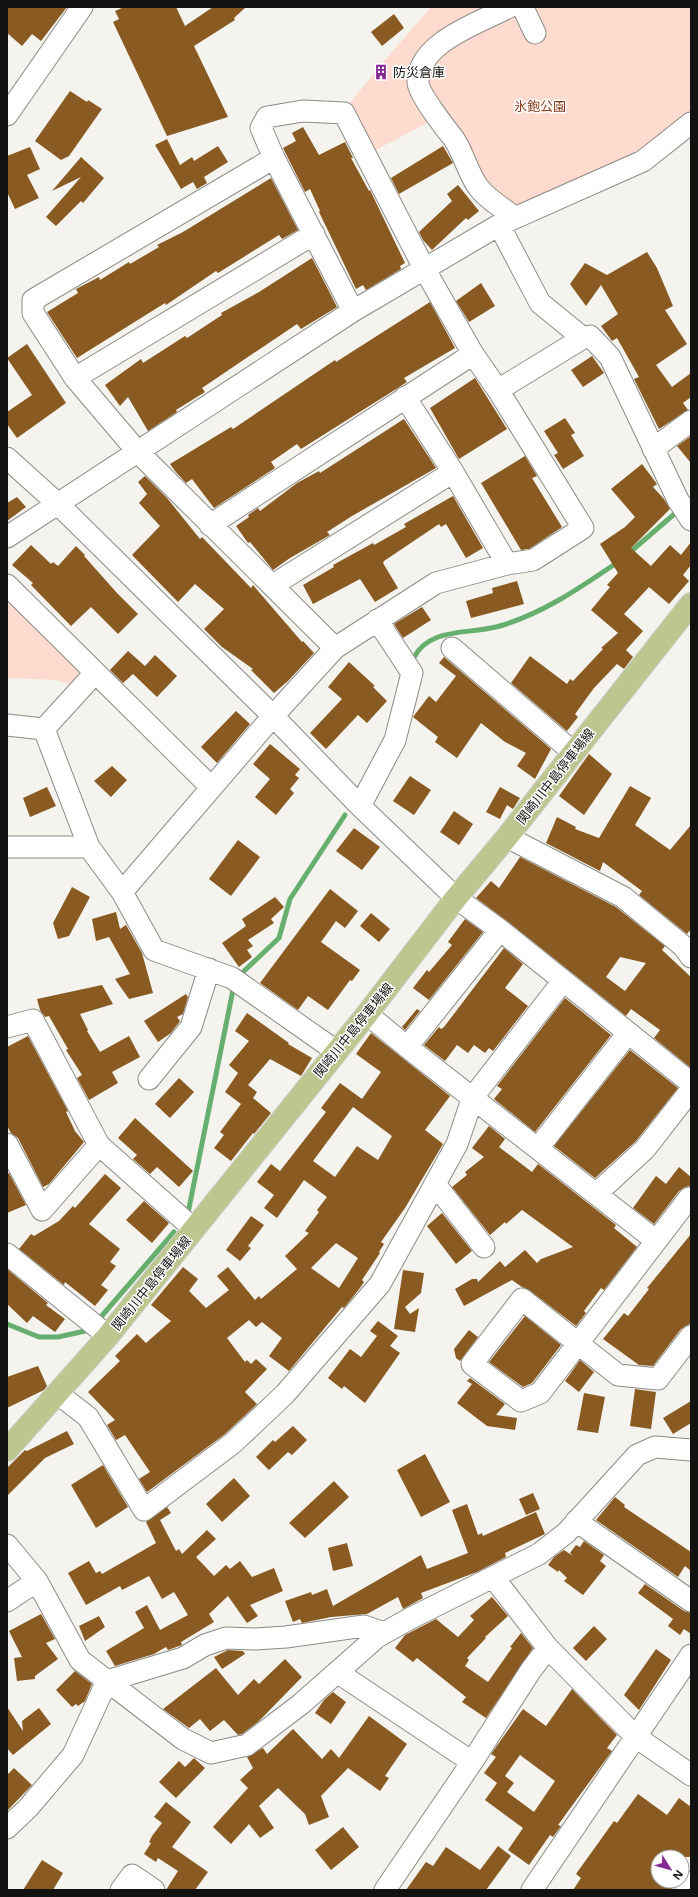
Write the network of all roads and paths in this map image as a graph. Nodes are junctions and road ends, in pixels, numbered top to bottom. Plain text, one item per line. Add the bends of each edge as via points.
1 (82, 7) edge
2 (519, 8) edge
3 (535, 33) dead end
4 (7, 115) edge
5 (691, 123) edge
6 (274, 158) junction
7 (506, 221) junction
8 (314, 234) junction
9 (425, 270) junction
10 (353, 311) junction
11 (583, 338) junction
12 (473, 354) junction
13 (75, 378) junction
14 (498, 390) junction
15 (405, 397) junction
16 (691, 421) edge
17 (653, 449) junction
18 (137, 451) junction
19 (7, 458) edge
20 (453, 472) junction
21 (58, 504) junction
22 (685, 511) edge
23 (210, 525) junction
24 (7, 537) edge
25 (507, 564) junction
26 (7, 585) edge
27 (272, 586) junction
28 (691, 604) edge
29 (377, 620) junction
30 (335, 648) junction
31 (452, 648) dead end
32 (95, 673) junction
33 (273, 716) junction
34 (7, 725) edge
35 (44, 729) junction
36 (574, 752) junction
37 (211, 787) junction
38 (360, 806) junction
39 (507, 836) junction
40 (7, 847) edge
41 (89, 847) junction
42 (122, 892) junction
43 (456, 898) junction
44 (500, 930) junction
45 (688, 947) edge
46 (209, 969) junction
47 (563, 981) junction
48 (367, 1014) junction
49 (7, 1027) edge
50 (628, 1033) junction
51 (407, 1047) junction
52 (336, 1051) junction
53 (149, 1079) dead end
54 (691, 1084) edge
55 (691, 1090) edge
56 (473, 1097) junction
57 (7, 1144) edge
58 (99, 1145) junction
59 (538, 1148) junction
60 (435, 1184) junction
61 (596, 1194) junction
62 (691, 1200) edge
63 (194, 1229) junction
64 (655, 1240) junction
65 (484, 1247) dead end
66 (7, 1254) edge
67 (108, 1336) junction
68 (691, 1336) edge
69 (578, 1343) junction
70 (57, 1393) junction
71 (7, 1450) edge
72 (691, 1450) edge
73 (576, 1522) junction
74 (7, 1545) edge
75 (493, 1577) junction
76 (37, 1581) junction
77 (7, 1601) edge
78 (691, 1601) edge
79 (384, 1633) junction
80 (548, 1648) junction
81 (691, 1656) edge
82 (337, 1672) junction
83 (107, 1681) junction
84 (636, 1737) junction
85 (472, 1762) junction
86 (691, 1775) edge
87 (7, 1828) edge
88 (691, 1882) edge
89 (121, 1890) edge
90 (154, 1890) edge
91 (385, 1890) edge
92 (532, 1890) edge
93 (686, 1890) edge

1 - 4 street
2 - 3 street
2 - 7 street via 453,34 436,47 422,64 418,84 456,143 479,188
5 - 7 street via 643,161
6 - 8 street
6 - 9 street via 261,128 267,117 303,111 344,113
6 - 13 street via 34,300 33,312
7 - 9 street
7 - 11 street via 540,303
8 - 10 street
8 - 13 street
9 - 10 street
9 - 12 street
10 - 18 street
11 - 14 street
11 - 17 street via 590,336 610,357
12 - 14 street
12 - 15 street
13 - 18 street
14 - 25 street via 583,528 533,560
15 - 20 street
15 - 23 street
16 - 17 street
17 - 22 street
18 - 21 street
18 - 23 street
19 - 21 street
20 - 25 street
20 - 27 street
21 - 24 street
21 - 33 street
23 - 27 street
25 - 29 street via 436,583
26 - 32 street
27 - 30 street
28 - 36 main road, 関崎川中島停車場線
29 - 30 street
29 - 38 street via 412,673 395,740
30 - 33 street
31 - 36 street
32 - 35 street
32 - 37 street
33 - 37 street
33 - 38 street
34 - 35 street
35 - 41 street
36 - 39 main road, 関崎川中島停車場線
37 - 42 street
38 - 43 street
39 - 43 main road, 関崎川中島停車場線
39 - 45 street via 623,897
40 - 41 street
41 - 42 street
42 - 46 street via 154,950
43 - 44 street
43 - 48 main road, 関崎川中島停車場線
44 - 47 street
44 - 51 street
46 - 52 street via 232,978
46 - 53 street via 191,1027
47 - 50 street
47 - 56 street
48 - 51 street
48 - 52 main road, 関崎川中島停車場線
49 - 58 street via 33,1020
50 - 54 street
50 - 59 street
51 - 56 street
52 - 63 main road, 関崎川中島停車場線
55 - 61 street via 645,1149
56 - 59 street
56 - 60 street via 457,1144
57 - 58 street via 42,1210
58 - 63 street
59 - 61 street
60 - 65 street
60 - 70 street via 380,1284 285,1394 233,1443 144,1510 88,1417
61 - 64 street
62 - 64 street via 689,1198
63 - 67 main road, 関崎川中島停車場線
64 - 69 street
66 - 67 street
67 - 70 main road, 関崎川中島停車場線
68 - 69 street via 658,1379 618,1375
69 - 69 street via 522,1299 472,1364 521,1401 540,1393
70 - 71 main road, 関崎川中島停車場線
72 - 73 street via 655,1447 637,1455
73 - 75 street via 539,1554
73 - 78 street
74 - 76 street
75 - 79 street
75 - 80 street
76 - 77 street
76 - 83 street via 80,1660
79 - 82 street
79 - 83 street via 364,1626 255,1639 226,1638 204,1644 183,1658
80 - 84 street
80 - 85 street
81 - 84 street
82 - 83 street via 301,1704 247,1745 211,1753 182,1739
82 - 85 street
83 - 87 street via 72,1755 28,1808
84 - 86 street
84 - 92 street
85 - 91 street
88 - 93 street
89 - 90 street via 132,1875

